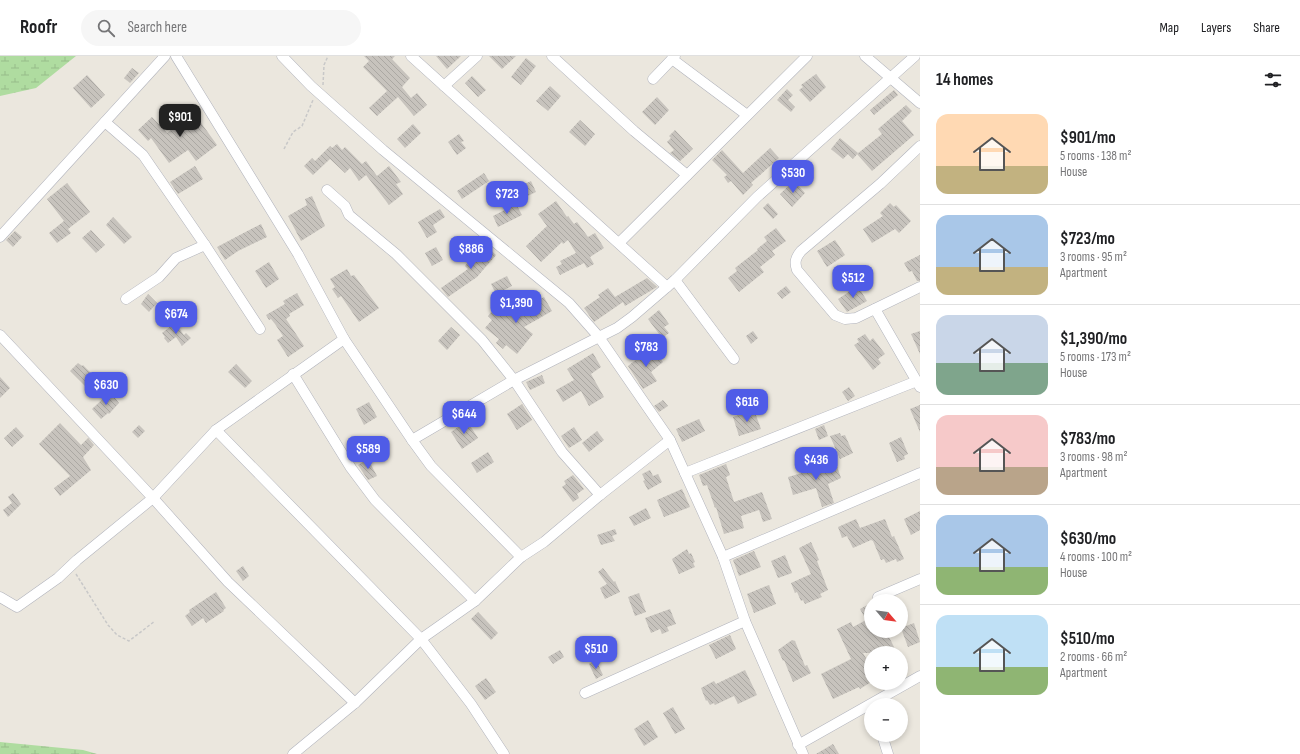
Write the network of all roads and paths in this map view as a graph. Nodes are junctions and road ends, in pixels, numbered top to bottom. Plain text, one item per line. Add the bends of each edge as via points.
1 (165, 56) edge
2 (176, 56) edge
3 (282, 56) edge
4 (328, 56) edge
5 (411, 56) edge
6 (477, 56) edge
7 (552, 56) edge
8 (807, 56) edge
9 (865, 56) edge
10 (915, 56) edge
11 (674, 57) edge
12 (653, 78) dead end
13 (892, 78) junction
14 (444, 86) junction
15 (318, 93) junction
16 (920, 103) edge
17 (747, 115) junction
18 (105, 122) junction
19 (920, 146) edge
20 (284, 149) dead end
21 (687, 175) junction
22 (327, 190) dead end
23 (0, 237) edge
24 (619, 243) junction
25 (205, 245) junction
26 (671, 283) junction
27 (920, 287) edge
28 (126, 299) dead end
29 (876, 309) junction
30 (260, 329) dead end
31 (0, 335) edge
32 (599, 337) junction
33 (344, 339) junction
34 (734, 359) dead end
35 (292, 374) junction
36 (514, 380) junction
37 (918, 384) edge
38 (216, 430) junction
39 (412, 440) junction
40 (670, 440) junction
41 (685, 473) junction
42 (920, 473) edge
43 (600, 495) junction
44 (152, 498) junction
45 (521, 557) junction
46 (723, 557) junction
47 (72, 565) junction
48 (920, 579) edge
49 (883, 594) edge
50 (0, 596) edge
51 (475, 601) junction
52 (155, 621) dead end
53 (745, 621) junction
54 (421, 639) junction
55 (920, 676) edge
56 (586, 694) dead end
57 (884, 698) edge
58 (355, 703) junction
59 (864, 710) edge
60 (884, 742) edge
61 (800, 750) edge
62 (293, 754) edge
63 (504, 754) edge
64 (888, 754) edge

1 - 18 street
2 - 33 street via 298,254
3 - 15 street
4 - 15 path via 324,65 324,82
5 - 14 street
6 - 14 street
7 - 21 street
8 - 17 street
9 - 13 street
10 - 13 street
11 - 12 street
11 - 17 street
13 - 16 street
13 - 26 street via 757,197
14 - 24 street
15 - 20 path via 310,104 302,126 293,132
15 - 32 street via 383,150 569,303
17 - 21 street
18 - 23 street
18 - 25 street via 142,155
19 - 29 street via 797,256 797,270 835,314 845,319 856,318
21 - 24 street
22 - 36 street via 345,206 349,215 396,254 444,301 482,340
24 - 26 street
25 - 28 street via 176,258 159,277
25 - 30 street
26 - 32 street via 632,317
26 - 34 street
27 - 29 street
29 - 37 street
31 - 44 street
32 - 36 street
32 - 40 street
33 - 35 street
33 - 39 street
35 - 38 street
35 - 51 street via 374,500
36 - 39 street
36 - 43 street via 562,452
37 - 41 street
38 - 44 street
38 - 54 street
39 - 45 street via 431,466
40 - 41 street
40 - 43 street
41 - 46 street
42 - 46 street
43 - 45 street via 544,542
44 - 47 street
44 - 58 street via 228,582
45 - 51 street
46 - 53 street
47 - 50 street via 17,607
47 - 52 path via 91,599 117,635 129,641
48 - 49 street
51 - 54 street
53 - 56 street
53 - 61 street
54 - 58 street
54 - 63 street via 471,704
55 - 57 street
58 - 62 street
59 - 61 street
60 - 64 street

